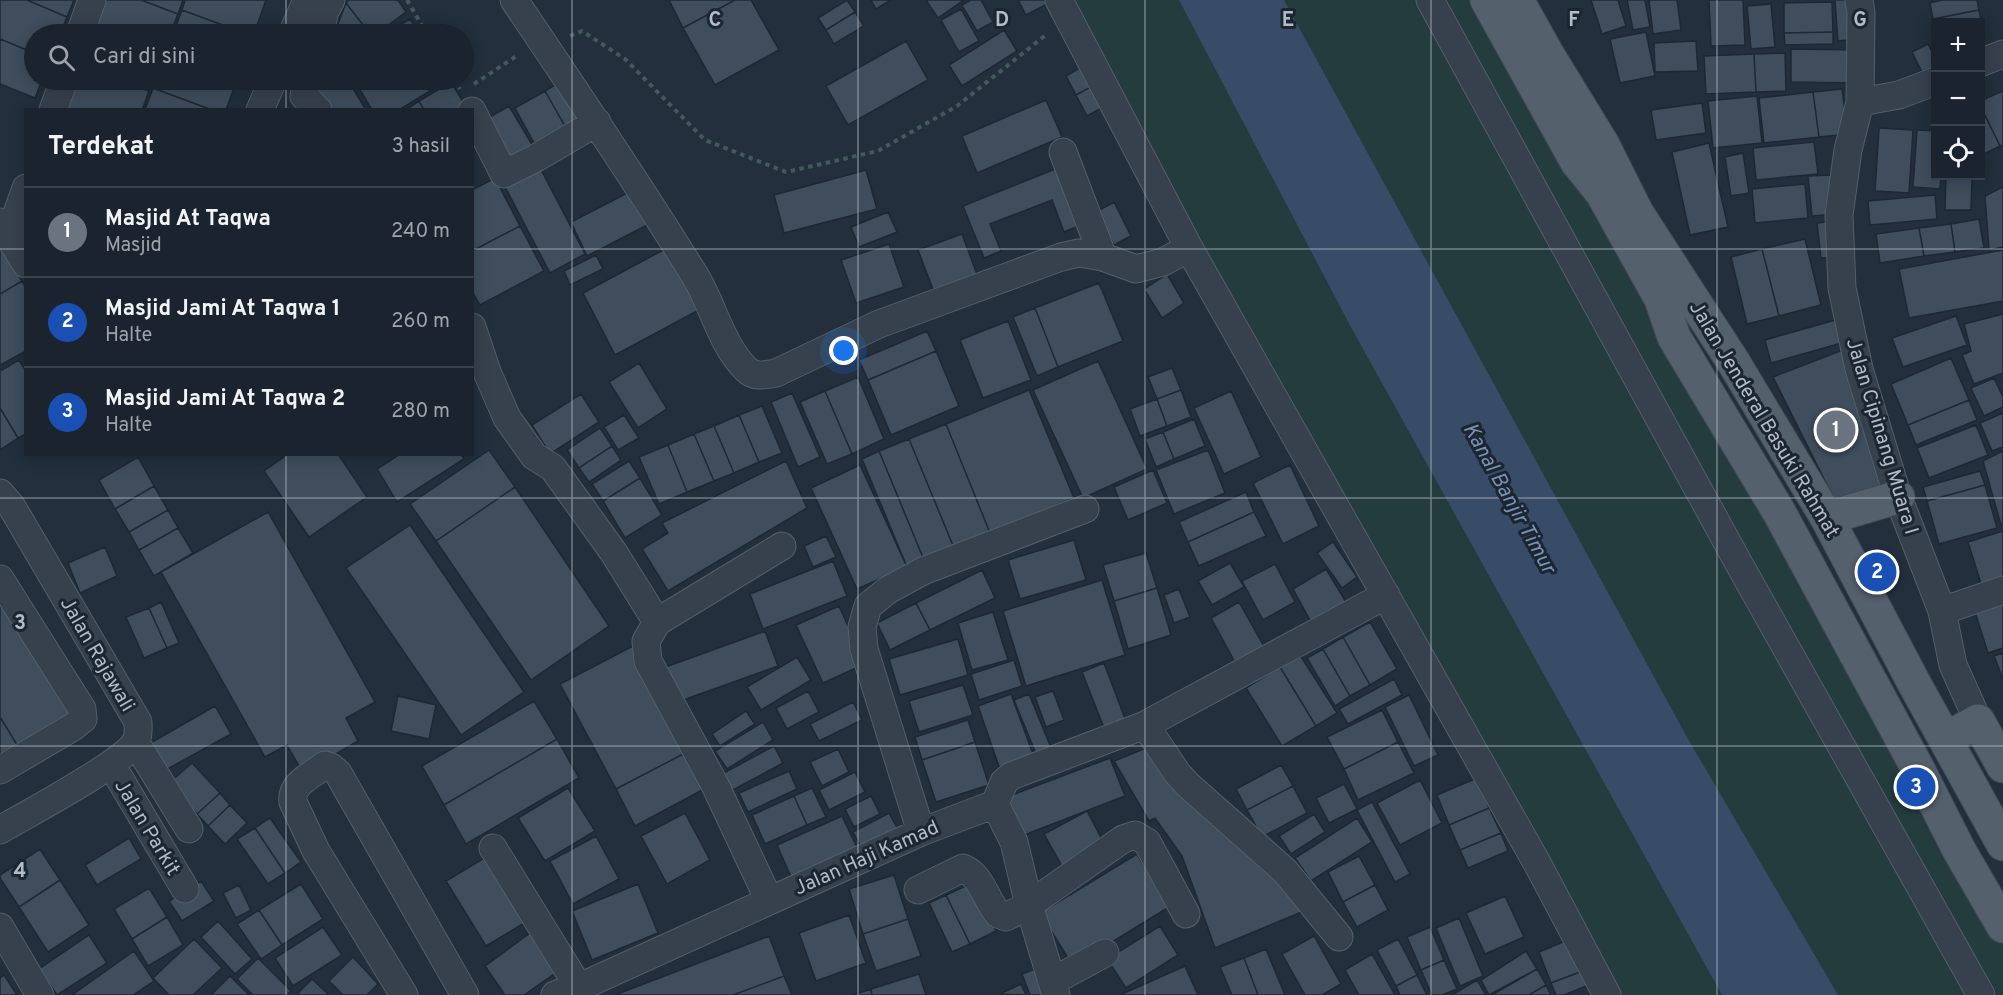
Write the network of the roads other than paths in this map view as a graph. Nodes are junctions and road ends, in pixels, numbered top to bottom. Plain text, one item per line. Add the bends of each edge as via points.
1 (92, 0) edge
2 (307, 0) edge
3 (331, 0) edge
4 (514, 0) edge
5 (1430, 0) edge
6 (1486, 0) edge
7 (1517, 0) edge
8 (1859, 0) edge
9 (1064, 9) edge
10 (84, 24) edge
11 (296, 24) edge
12 (322, 24) edge
13 (2003, 54) edge
14 (1985, 61) edge
15 (1931, 83) edge
16 (60, 90) edge
17 (269, 90) edge
18 (305, 90) edge
19 (1860, 102) junction
20 (54, 108) edge
21 (261, 108) edge
22 (316, 108) edge
23 (474, 116) edge
24 (597, 122) junction
25 (1063, 152) dead end
26 (24, 192) edge
27 (4, 229) edge
28 (1189, 248) junction
29 (1103, 257) junction
30 (24, 261) edge
31 (474, 333) edge
32 (0, 493) edge
33 (1898, 497) junction
34 (1085, 509) dead end
35 (1827, 518) junction
36 (782, 546) dead end
37 (0, 579) edge
38 (2003, 590) edge
39 (1386, 595) junction
40 (1942, 611) junction
41 (657, 622) junction
42 (1978, 721) junction
43 (1145, 725) junction
44 (1946, 739) junction
45 (136, 742) junction
46 (111, 764) junction
47 (2003, 766) edge
48 (1918, 768) junction
49 (0, 770) edge
50 (995, 804) junction
51 (189, 829) dead end
52 (0, 830) edge
53 (921, 832) junction
54 (2003, 844) edge
55 (493, 848) dead end
56 (185, 889) dead end
57 (918, 890) dead end
58 (770, 900) junction
59 (1029, 905) junction
60 (1186, 914) dead end
61 (2003, 926) edge
62 (0, 927) edge
63 (1339, 937) dead end
64 (2003, 946) edge
65 (1104, 953) dead end
66 (1054, 988) edge
67 (567, 990) edge
68 (40, 995) edge
69 (404, 995) edge
70 (465, 995) edge
71 (1607, 995) edge
72 (1981, 995) edge

1 - 10 street
2 - 11 street
3 - 12 street
4 - 24 street
5 - 72 street
6 - 48 main road, Jalan Jenderal Basuki Rahmat via 1577,162 1602,193 1629,241 1661,298 1674,337 1779,512
7 - 35 main road, Jalan Jenderal Basuki Rahmat via 1637,213 1734,363
8 - 19 street, Jalan Cipinang Muara I
9 - 28 street
13 - 14 street
15 - 19 street via 1899,95
16 - 20 street
17 - 21 street
18 - 22 street via 304,96
19 - 33 street, Jalan Cipinang Muara I via 1848,150 1839,215 1842,288 1859,369
23 - 24 street via 504,174
24 - 29 street via 700,283 726,339 747,371 760,376 776,373 879,324 1061,257 1078,253
25 - 29 street
26 - 27 street
27 - 30 street
28 - 29 street via 1163,262 1136,269
28 - 39 street
31 - 41 street via 507,418 534,456 554,468
32 - 45 street, Jalan Rajawali via 12,507 138,722
33 - 35 main road
33 - 40 street, Jalan Cipinang Muara I
34 - 53 street via 923,571 868,606 862,627 864,650
35 - 44 main road, Jalan Jenderal Basuki Rahmat
36 - 41 street
37 - 49 street via 82,709 83,718
38 - 40 street
39 - 43 street
39 - 71 street
40 - 42 street, Jalan Cipinang Muara I via 1953,665
41 - 58 street via 646,641 648,661 715,785
42 - 44 main road
42 - 47 main road
43 - 50 street via 1011,776 1004,782
43 - 63 street via 1177,773 1285,871
44 - 54 main road, Jalan Jenderal Basuki Rahmat
45 - 46 street
45 - 51 street
46 - 52 street
46 - 56 street, Jalan Parkit
48 - 61 main road, Jalan Jenderal Basuki Rahmat
48 - 64 main road, Jalan Jenderal Basuki Rahmat via 1953,858
50 - 53 street, Jalan Haji Kamad
50 - 59 street via 1014,842
53 - 58 street, Jalan Haji Kamad
55 - 67 street
57 - 59 street via 963,868 970,870 998,914 1006,916
58 - 67 street, Jalan Haji Kamad
59 - 60 street via 1123,839 1135,835 1147,842
59 - 66 street
62 - 68 street
65 - 66 street
69 - 70 street via 316,851 293,802 295,788 324,765 338,773

